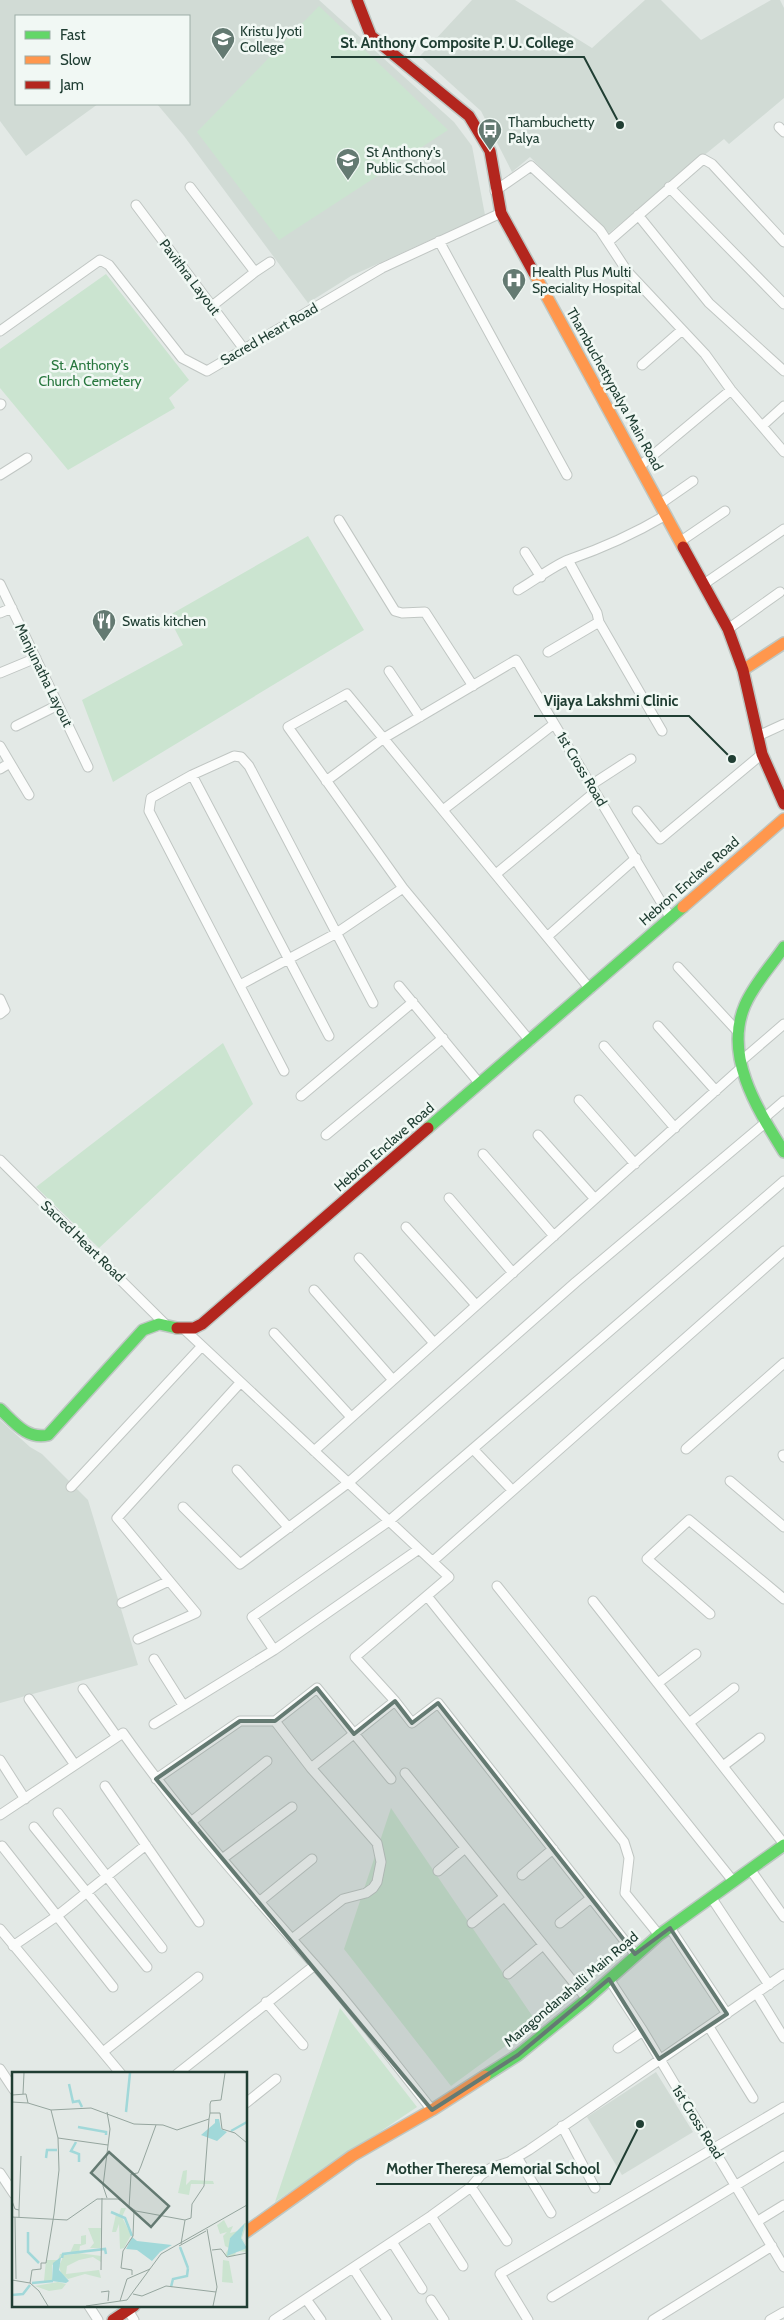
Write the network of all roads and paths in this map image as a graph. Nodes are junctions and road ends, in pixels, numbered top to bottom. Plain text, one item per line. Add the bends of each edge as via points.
1 (357, 0) edge
2 (190, 187) dead end
3 (669, 187) junction
4 (496, 191) junction
5 (136, 205) dead end
6 (501, 213) junction
7 (638, 215) junction
8 (439, 241) junction
9 (609, 241) junction
10 (784, 242) edge
11 (270, 262) dead end
12 (255, 272) junction
13 (784, 304) edge
14 (212, 306) junction
15 (682, 330) junction
16 (0, 331) edge
17 (244, 348) junction
18 (642, 365) dead end
19 (784, 371) edge
20 (731, 390) junction
21 (784, 406) edge
22 (762, 426) junction
23 (784, 452) edge
24 (27, 458) dead end
25 (640, 466) junction
26 (0, 475) edge
27 (567, 476) dead end
28 (693, 480) dead end
29 (660, 504) junction
30 (725, 511) dead end
31 (666, 515) junction
32 (339, 520) dead end
33 (784, 529) edge
34 (681, 541) junction
35 (525, 552) dead end
36 (568, 560) junction
37 (540, 578) junction
38 (0, 584) edge
39 (704, 584) junction
40 (518, 590) dead end
41 (780, 592) dead end
42 (12, 608) junction
43 (0, 613) edge
44 (599, 622) junction
45 (728, 630) junction
46 (784, 643) edge
47 (548, 652) dead end
48 (36, 658) junction
49 (742, 670) junction
50 (389, 671) dead end
51 (0, 673) edge
52 (473, 686) junction
53 (58, 705) junction
54 (420, 717) junction
55 (554, 724) junction
56 (784, 724) edge
57 (16, 726) dead end
58 (662, 731) dead end
59 (758, 736) junction
60 (384, 738) junction
61 (0, 746) edge
62 (762, 754) junction
63 (631, 758) dead end
64 (10, 763) junction
65 (88, 767) dead end
66 (0, 769) edge
67 (192, 775) junction
68 (326, 782) junction
69 (593, 788) junction
70 (29, 795) dead end
71 (784, 804) edge
72 (443, 810) junction
73 (637, 810) dead end
74 (784, 819) edge
75 (636, 858) junction
76 (496, 874) junction
77 (404, 888) junction
78 (670, 917) junction
79 (335, 934) junction
80 (548, 936) junction
81 (784, 947) edge
82 (289, 959) junction
83 (678, 966) dead end
84 (240, 984) junction
85 (399, 986) dead end
86 (590, 989) junction
87 (0, 999) edge
88 (413, 1002) junction
89 (373, 1003) dead end
90 (0, 1014) edge
91 (784, 1024) edge
92 (658, 1026) dead end
93 (738, 1033) junction
94 (328, 1036) dead end
95 (443, 1038) junction
96 (530, 1041) junction
97 (604, 1046) dead end
98 (742, 1064) junction
99 (284, 1072) dead end
100 (480, 1084) junction
101 (716, 1091) junction
102 (301, 1096) dead end
103 (579, 1100) dead end
104 (784, 1101) edge
105 (764, 1121) junction
106 (675, 1128) junction
107 (326, 1135) dead end
108 (538, 1135) dead end
109 (784, 1152) edge
110 (483, 1154) dead end
111 (0, 1160) edge
112 (635, 1164) junction
113 (784, 1181) edge
114 (449, 1198) dead end
115 (595, 1199) junction
116 (406, 1227) dead end
117 (554, 1236) junction
118 (784, 1251) edge
119 (359, 1258) dead end
120 (513, 1273) junction
121 (314, 1290) dead end
122 (476, 1305) junction
123 (165, 1324) junction
124 (184, 1330) junction
125 (274, 1333) dead end
126 (434, 1343) junction
127 (201, 1347) junction
128 (784, 1363) edge
129 (393, 1380) junction
130 (240, 1383) junction
131 (0, 1408) edge
132 (351, 1417) junction
133 (473, 1449) junction
134 (686, 1449) dead end
135 (314, 1451) junction
136 (237, 1470) dead end
137 (730, 1481) dead end
138 (348, 1483) junction
139 (71, 1487) dead end
140 (512, 1490) junction
141 (184, 1507) dead end
142 (389, 1521) junction
143 (784, 1526) edge
144 (289, 1528) junction
145 (419, 1549) junction
146 (433, 1561) junction
147 (169, 1580) junction
148 (497, 1586) dead end
149 (427, 1596) junction
150 (784, 1599) edge
151 (593, 1601) dead end
152 (122, 1603) dead end
153 (710, 1614) dead end
154 (138, 1639) dead end
155 (274, 1650) junction
156 (696, 1654) dead end
157 (154, 1659) dead end
158 (658, 1683) junction
159 (734, 1688) dead end
160 (84, 1689) dead end
161 (29, 1699) dead end
162 (395, 1701) junction
163 (183, 1706) junction
164 (274, 1721) junction
165 (689, 1723) junction
166 (154, 1724) dead end
167 (354, 1734) junction
168 (117, 1737) junction
169 (760, 1738) dead end
170 (0, 1760) edge
171 (267, 1761) dead end
172 (75, 1765) junction
173 (723, 1766) junction
174 (311, 1768) junction
175 (404, 1773) dead end
176 (156, 1779) junction
177 (391, 1779) dead end
178 (105, 1786) dead end
179 (25, 1799) junction
180 (292, 1807) dead end
181 (58, 1813) dead end
182 (0, 1815) edge
183 (191, 1822) junction
184 (34, 1827) dead end
185 (784, 1844) edge
186 (146, 1845) junction
187 (2, 1846) dead end
188 (465, 1848) junction
189 (553, 1849) junction
190 (222, 1859) junction
191 (312, 1859) dead end
192 (750, 1869) junction
193 (438, 1871) dead end
194 (522, 1875) dead end
195 (107, 1876) junction
196 (732, 1882) junction
197 (87, 1893) junction
198 (504, 1897) junction
199 (711, 1897) junction
200 (591, 1898) junction
201 (259, 1902) junction
202 (57, 1916) junction
203 (784, 1917) edge
204 (199, 1922) dead end
205 (472, 1923) dead end
206 (560, 1923) dead end
207 (670, 1928) junction
208 (0, 1929) edge
209 (659, 1935) junction
210 (292, 1939) junction
211 (543, 1945) junction
212 (13, 1946) junction
213 (162, 1948) dead end
214 (635, 1954) junction
215 (315, 1965) junction
216 (147, 1967) dead end
217 (508, 1974) dead end
218 (784, 1974) edge
219 (198, 1977) dead end
220 (609, 1978) junction
221 (769, 1985) junction
222 (113, 1987) dead end
223 (757, 1994) junction
224 (587, 1999) junction
225 (266, 2002) junction
226 (727, 2014) junction
227 (709, 2026) junction
228 (643, 2032) junction
229 (784, 2038) edge
230 (303, 2045) dead end
231 (618, 2048) dead end
232 (103, 2052) junction
233 (659, 2059) junction
234 (0, 2069) edge
235 (118, 2072) edge
236 (180, 2072) edge
237 (276, 2079) dead end
238 (12, 2087) edge
239 (753, 2098) dead end
240 (248, 2101) edge
241 (784, 2107) edge
242 (432, 2110) junction
243 (562, 2126) junction
244 (715, 2149) junction
245 (784, 2156) edge
246 (517, 2157) junction
247 (0, 2173) edge
248 (736, 2185) junction
249 (471, 2187) junction
250 (595, 2188) dead end
251 (12, 2191) edge
252 (784, 2205) edge
253 (550, 2213) dead end
254 (431, 2216) junction
255 (758, 2222) junction
256 (248, 2231) edge
257 (392, 2242) junction
258 (507, 2242) dead end
259 (772, 2246) junction
260 (781, 2255) edge
261 (463, 2266) dead end
262 (784, 2267) edge
263 (353, 2268) junction
264 (422, 2289) dead end
265 (552, 2297) dead end
266 (306, 2298) junction
267 (431, 2300) dead end
268 (90, 2308) edge
269 (132, 2312) edge
270 (784, 2312) edge
271 (98, 2320) edge
272 (114, 2320) edge
273 (274, 2320) edge
274 (321, 2320) edge
275 (387, 2320) edge
276 (444, 2320) edge
277 (528, 2320) edge
278 (653, 2320) edge
279 (770, 2320) edge

1 - 4 street, Thambuchettypalya Main Road via 371,36 468,116 490,151
2 - 12 street
3 - 7 street
3 - 10 street via 698,162 708,161
3 - 13 street
4 - 6 street, Thambuchettypalya Main Road
4 - 9 street via 531,166
5 - 14 street, Pavithra Layout
6 - 8 street, Sacred Heart Road
6 - 25 street, Thambuchettypalya Main Road
7 - 9 street
7 - 19 street via 709,303
8 - 17 street, Sacred Heart Road via 382,268
8 - 27 street
9 - 15 street via 627,271
11 - 12 street
12 - 14 street
14 - 17 street, Pavithra Layout
15 - 18 street
15 - 20 street via 705,354
16 - 17 street, Sacred Heart Road via 100,260 109,265 182,358 206,371
20 - 22 street
20 - 25 street
21 - 22 street
22 - 23 street
24 - 26 street
25 - 29 street, Thambuchettypalya Main Road
28 - 29 street
29 - 31 street, Thambuchettypalya Main Road
30 - 34 street
31 - 34 street, Thambuchettypalya Main Road
31 - 36 street via 628,538 578,559
32 - 52 street via 395,611 425,612
33 - 39 street
34 - 39 street, Thambuchettypalya Main Road
35 - 37 street
36 - 37 street
36 - 44 street
37 - 40 street
38 - 42 street, Manjunatha Layout
39 - 45 street, Thambuchettypalya Main Road
41 - 45 street
42 - 43 street
42 - 48 street, Manjunatha Layout
44 - 47 street
44 - 58 street
45 - 49 street, Thambuchettypalya Main Road
46 - 49 street
48 - 51 street
48 - 53 street, Manjunatha Layout
49 - 59 street, Thambuchettypalya Main Road
50 - 54 street
52 - 54 street, 1st Cross Road
52 - 55 street, 1st Cross Road via 516,660
53 - 57 street
53 - 65 street, Manjunatha Layout
54 - 60 street, 1st Cross Road
55 - 69 street, 1st Cross Road
55 - 72 street
56 - 59 street
59 - 62 street, Thambuchettypalya Main Road
60 - 68 street, 1st Cross Road
60 - 68 street via 347,694 288,727
60 - 72 street
61 - 64 street
62 - 71 street, Thambuchettypalya Main Road
62 - 73 street via 660,838
63 - 69 street
64 - 66 street
64 - 70 street
67 - 79 street via 234,756 241,757 249,766
67 - 82 street
67 - 84 street via 151,798 150,811
68 - 77 street
69 - 75 street, 1st Cross Road
69 - 76 street
72 - 76 street
74 - 78 street, Hebron Enclave Road
75 - 78 street, 1st Cross Road
75 - 80 street
76 - 80 street
77 - 79 street
77 - 96 street
78 - 86 street, Hebron Enclave Road
79 - 82 street
79 - 89 street
80 - 86 street
81 - 93 street via 745,1005
82 - 84 street
82 - 94 street
83 - 93 street
84 - 99 street
85 - 88 street
86 - 96 street, Hebron Enclave Road
87 - 90 street via 5,1010
88 - 95 street
88 - 102 street
91 - 98 street
92 - 101 street
93 - 98 street
95 - 100 street
95 - 107 street
96 - 100 street, Hebron Enclave Road
97 - 106 street
98 - 101 street
98 - 105 street
100 - 124 street, Hebron Enclave Road via 202,1324
101 - 106 street
103 - 112 street
104 - 105 street
105 - 109 street
105 - 138 street
106 - 112 street
108 - 115 street
110 - 117 street
111 - 123 street, Sacred Heart Road
112 - 115 street
113 - 133 street
114 - 120 street
115 - 117 street
116 - 122 street
117 - 120 street
118 - 140 street
119 - 126 street
120 - 122 street
121 - 129 street
122 - 126 street
123 - 124 street
123 - 131 street via 154,1323 143,1330 48,1435 33,1437
124 - 127 street
125 - 132 street
126 - 129 street
127 - 130 street
127 - 139 street
128 - 134 street
129 - 132 street
130 - 135 street
130 - 147 street via 117,1518
132 - 135 street
133 - 140 street
133 - 142 street
135 - 138 street
136 - 144 street
137 - 143 street
138 - 142 street
138 - 144 street
140 - 146 street
141 - 144 street via 240,1564
142 - 145 street
142 - 155 street via 252,1617
145 - 146 street
145 - 155 street
146 - 149 street via 450,1577
147 - 152 street
147 - 154 street via 196,1613
148 - 196 street
149 - 162 street via 355,1656
149 - 209 street via 624,1842 629,1858 625,1893
150 - 153 street via 689,1520 647,1559
151 - 158 street
155 - 163 street
156 - 158 street
157 - 163 street
158 - 165 street
159 - 165 street
160 - 168 street
161 - 172 street
162 - 167 street
162 - 189 street via 412,1723 438,1703
163 - 166 street
164 - 167 street via 317,1688
164 - 174 street
164 - 176 street via 240,1721
165 - 173 street
167 - 174 street
167 - 177 street
168 - 172 street
168 - 176 street via 123,1733
169 - 173 street
170 - 179 street
171 - 183 street
172 - 179 street
173 - 185 street
174 - 210 street via 377,1843 382,1862 373,1888 343,1899
175 - 188 street
176 - 183 street
178 - 186 street
179 - 182 street
180 - 190 street
181 - 195 street
183 - 190 street
184 - 197 street
185 - 192 street, Maragondanahalli Main Road
186 - 195 street
186 - 204 street
187 - 202 street
188 - 193 street
188 - 198 street
189 - 194 street
189 - 200 street
190 - 201 street
191 - 201 street
192 - 196 street, Maragondanahalli Main Road
192 - 203 street
195 - 197 street
195 - 213 street
196 - 199 street, Maragondanahalli Main Road
197 - 202 street
197 - 216 street
198 - 205 street
198 - 211 street
199 - 207 street, Maragondanahalli Main Road
199 - 221 street
200 - 206 street
200 - 214 street
201 - 210 street
202 - 212 street
202 - 222 street
207 - 209 street, Maragondanahalli Main Road
207 - 226 street
208 - 212 street
209 - 214 street, Maragondanahalli Main Road
210 - 215 street
211 - 217 street
211 - 224 street
212 - 232 street
214 - 220 street, Maragondanahalli Main Road
215 - 225 street
215 - 242 street
218 - 221 street
219 - 232 street
220 - 224 street, Maragondanahalli Main Road
220 - 228 street, 1st Cross Road
221 - 223 street
223 - 226 street
223 - 229 street
224 - 242 street, Maragondanahalli Main Road via 518,2055
225 - 230 street
225 - 236 street
226 - 227 street
227 - 233 street
227 - 239 street
228 - 231 street
228 - 233 street, 1st Cross Road
232 - 235 street
233 - 243 street
233 - 244 street, 1st Cross Road
234 - 238 street
237 - 240 street
241 - 244 street
242 - 256 street, Maragondanahalli Main Road via 352,2156
243 - 246 street
243 - 250 street
244 - 248 street, 1st Cross Road
244 - 277 street via 500,2274
245 - 248 street
246 - 249 street via 491,2168
246 - 253 street
247 - 251 street
248 - 255 street, 1st Cross Road
248 - 265 street
249 - 254 street
249 - 258 street
252 - 255 street
254 - 257 street
254 - 261 street
255 - 259 street, 1st Cross Road
257 - 263 street
257 - 264 street
259 - 260 street, 1st Cross Road
259 - 278 street
260 - 262 street, 1st Cross Road
263 - 266 street
263 - 275 street
266 - 273 street
266 - 274 street
267 - 276 street
268 - 271 street
269 - 272 street
270 - 279 street

